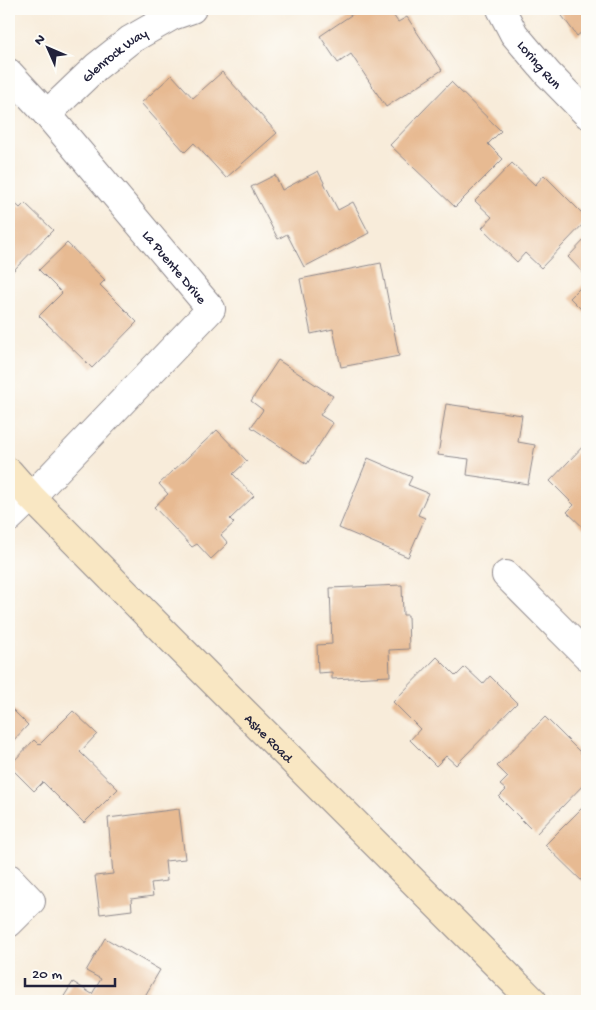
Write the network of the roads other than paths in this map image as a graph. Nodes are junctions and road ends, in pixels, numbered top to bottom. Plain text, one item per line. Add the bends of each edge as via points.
1 (192, 9) edge
2 (500, 9) edge
3 (9, 73) edge
4 (47, 114) junction
5 (587, 114) edge
6 (9, 472) edge
7 (31, 496) junction
8 (9, 518) edge
9 (506, 575) dead end
10 (587, 656) edge
11 (9, 878) edge
12 (9, 923) edge
13 (533, 1001) edge

1 - 4 street, Glenrock Way via 172,16 130,40
2 - 5 street, Loring Run via 514,34
3 - 4 street, La Puente Drive
4 - 7 street, La Puente Drive via 211,309
6 - 7 street, Ashe Road
7 - 8 street, La Puente Drive
7 - 13 street, Ashe Road
9 - 10 street
11 - 12 street via 32,901

